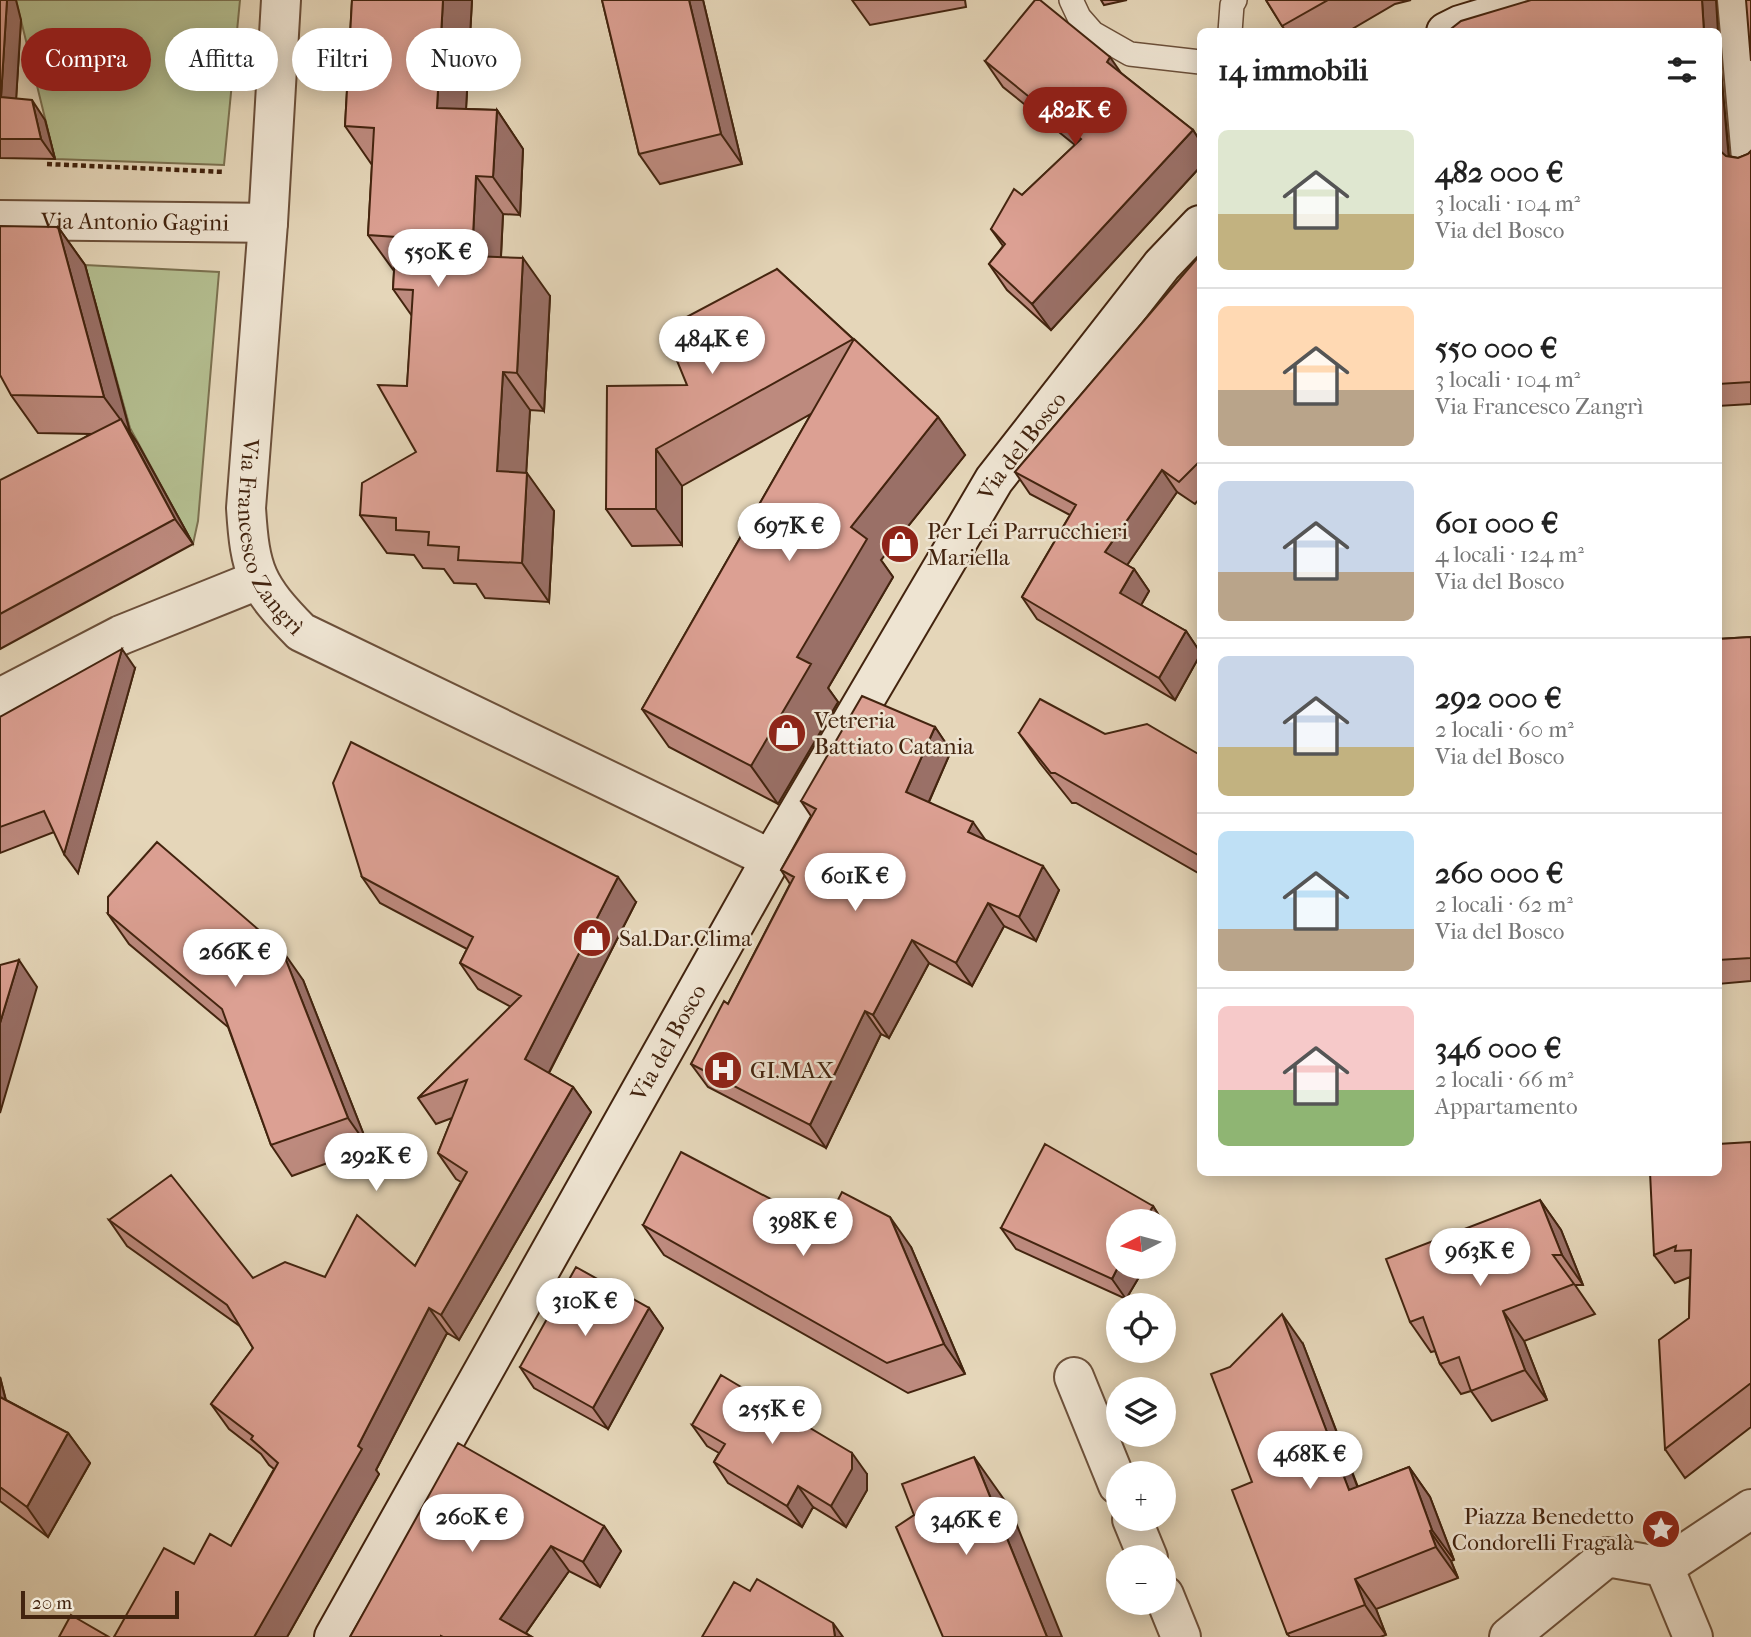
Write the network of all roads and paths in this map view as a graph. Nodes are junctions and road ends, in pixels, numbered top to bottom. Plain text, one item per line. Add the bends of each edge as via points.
1 (281, 0) edge
2 (1071, 0) edge
3 (1235, 0) edge
4 (1543, 0) edge
5 (1737, 0) edge
6 (1230, 28) edge
7 (1454, 28) edge
8 (1197, 62) edge
9 (1751, 158) edge
10 (47, 164) dead end
11 (231, 172) dead end
12 (0, 220) edge
13 (268, 223) junction
14 (1197, 228) edge
15 (258, 580) junction
16 (0, 698) edge
17 (771, 859) junction
18 (1074, 1377) dead end
19 (1108, 1461) edge
20 (1751, 1509) edge
21 (1664, 1567) junction
22 (1172, 1615) edge
23 (334, 1637) edge
24 (1181, 1637) edge
25 (1509, 1637) edge
26 (1693, 1637) edge

1 - 13 street, Via Francesco Zangrì
2 - 8 lane via 1093,33 1130,54
3 - 6 lane
4 - 7 street
5 - 9 street
10 - 11 path
12 - 13 street, Via Antonio Gagini
13 - 15 street, Via Francesco Zangrì via 246,508 248,549
14 - 17 street, Via del Bosco via 994,480
15 - 16 street via 121,635
15 - 17 street, Via Francesco Zangrì via 301,632
17 - 23 street, Via del Bosco
18 - 19 street
20 - 21 street
21 - 25 street via 1607,1557
21 - 26 street
22 - 24 street

